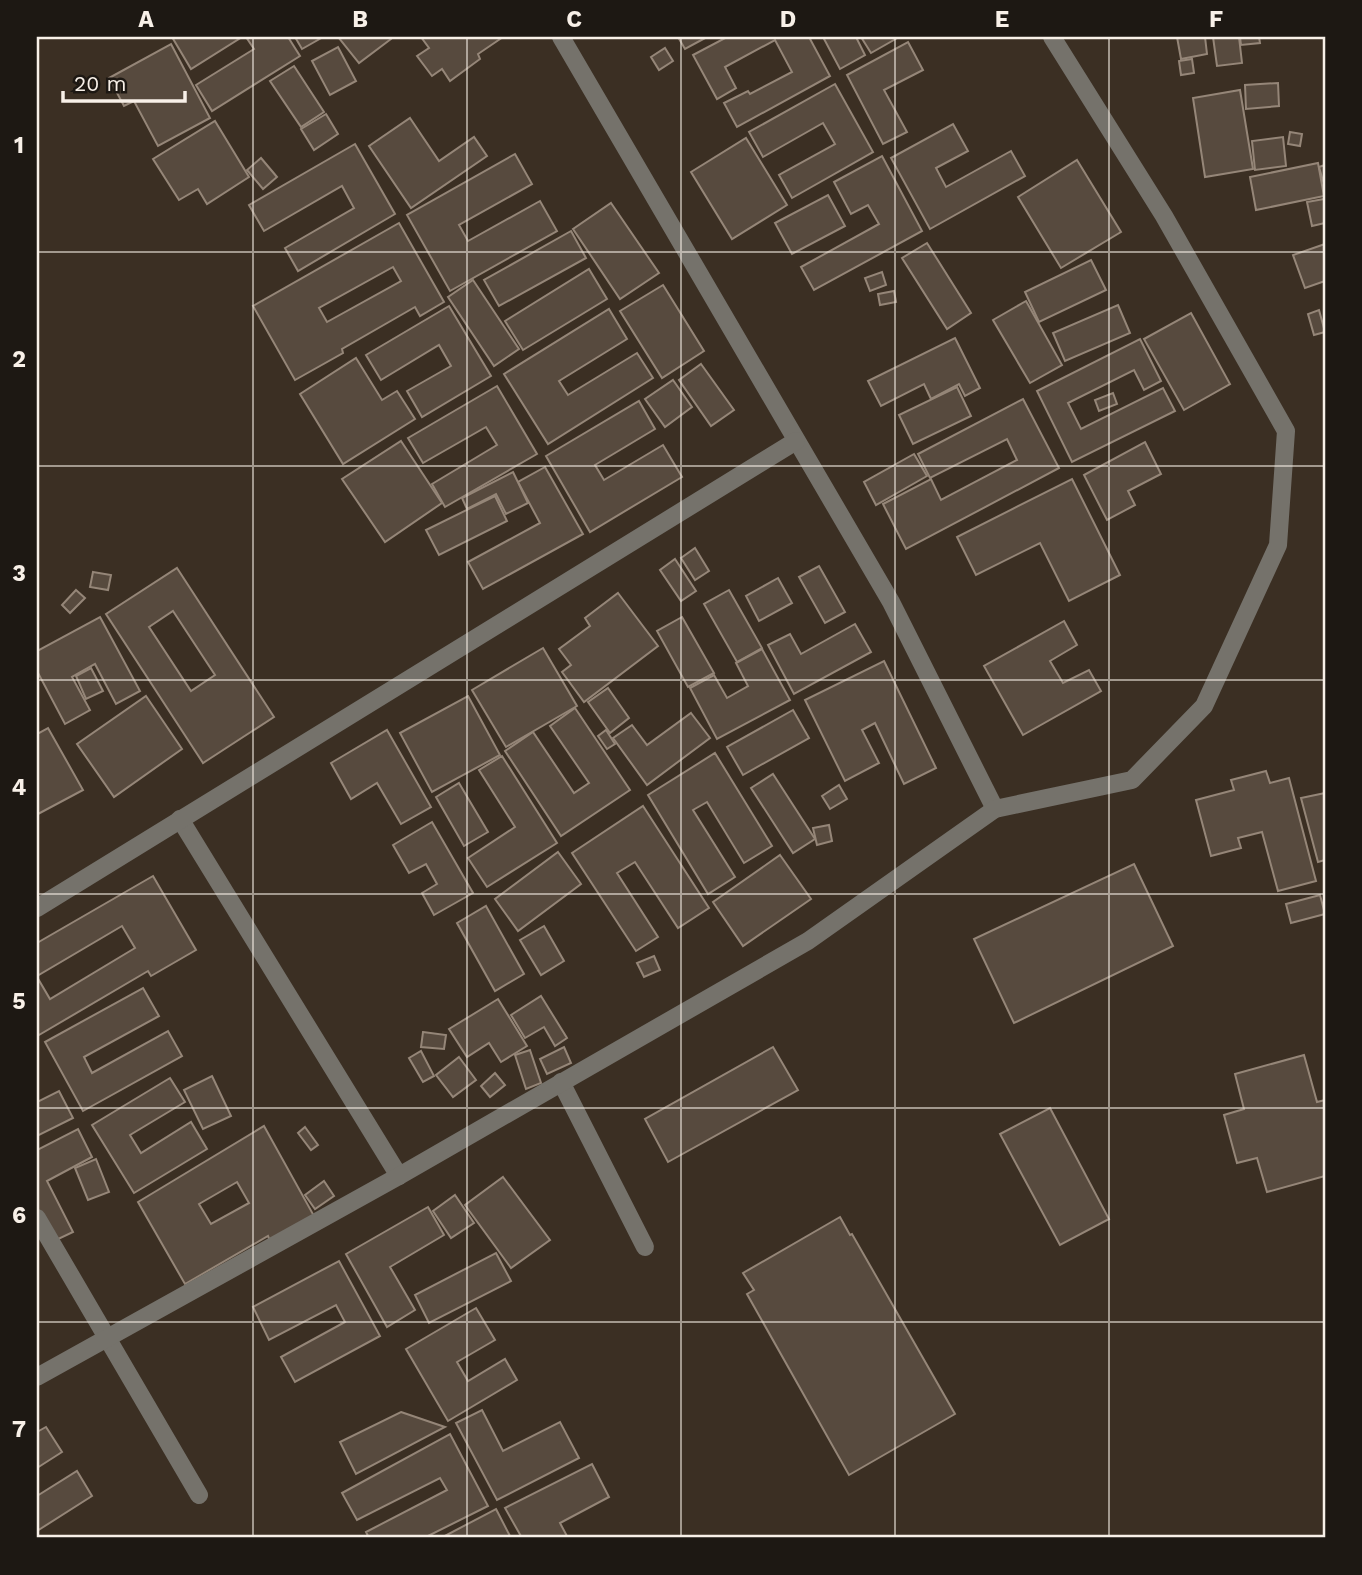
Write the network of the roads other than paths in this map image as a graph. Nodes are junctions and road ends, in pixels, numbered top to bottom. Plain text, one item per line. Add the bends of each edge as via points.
1 (561, 37) edge
2 (1052, 37) edge
3 (796, 441) junction
4 (995, 809) junction
5 (180, 819) junction
6 (37, 908) edge
7 (561, 1082) junction
8 (399, 1176) junction
9 (37, 1218) edge
10 (645, 1247) dead end
11 (106, 1338) junction
12 (37, 1377) edge
13 (199, 1495) dead end

1 - 3 street
2 - 4 street via 1164,216 1286,431 1278,545 1204,706 1132,780
3 - 4 street via 891,602
3 - 5 street
4 - 7 street via 808,941
5 - 6 street
5 - 8 street
7 - 8 street
7 - 10 street
8 - 11 street
9 - 11 street
11 - 12 street
11 - 13 street

